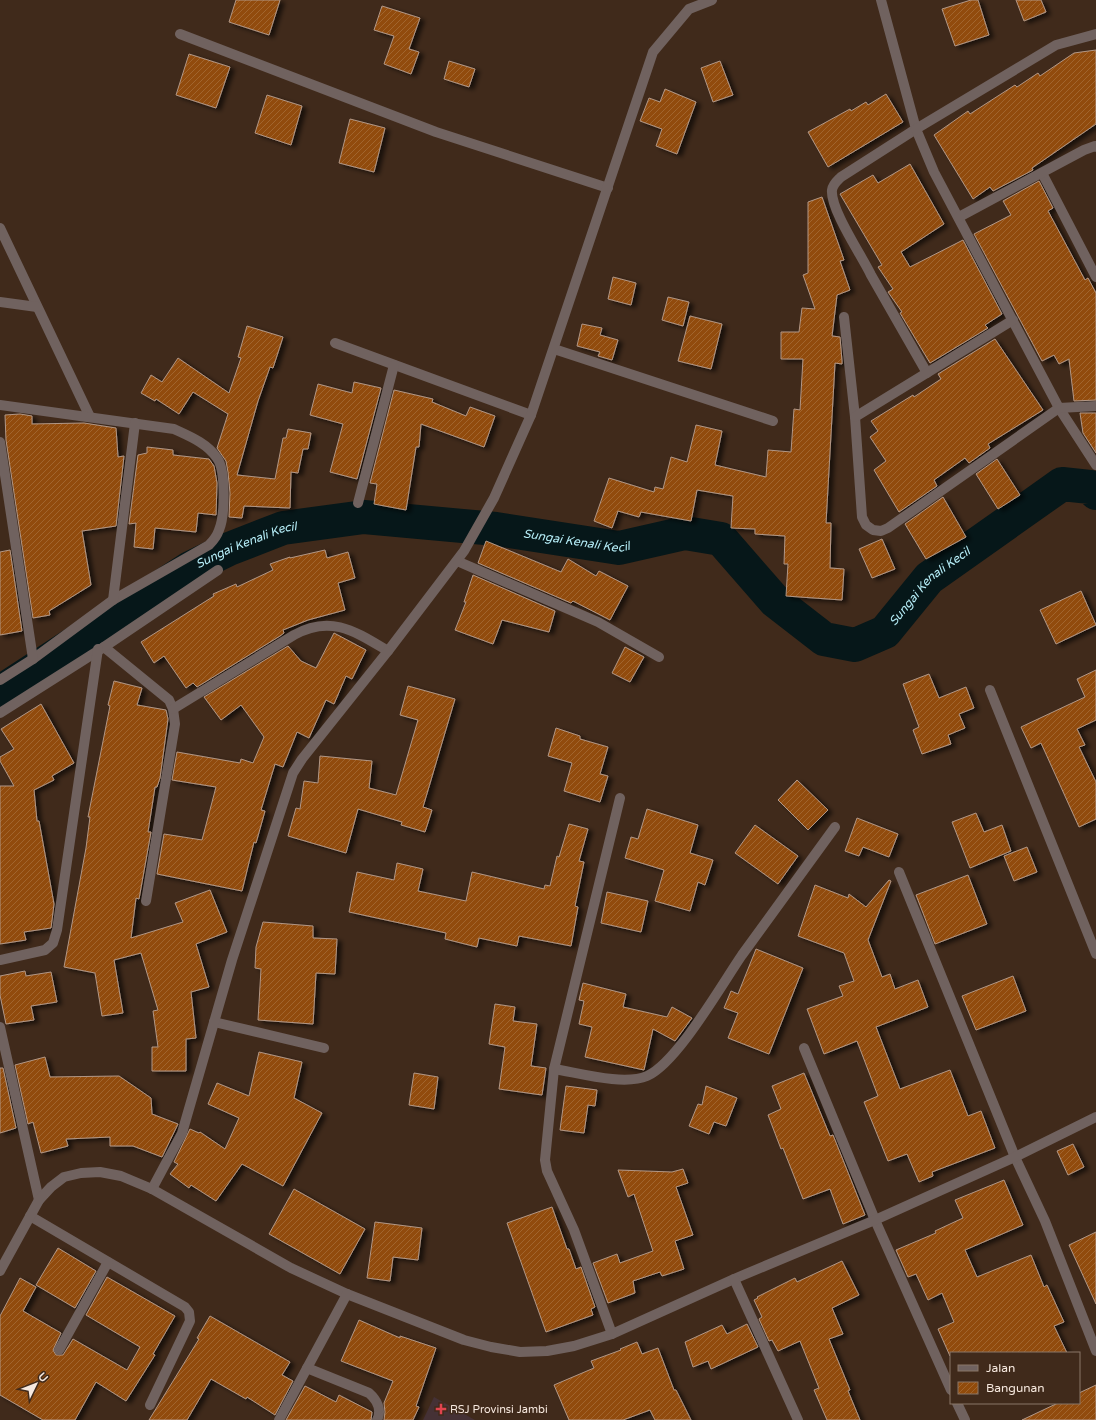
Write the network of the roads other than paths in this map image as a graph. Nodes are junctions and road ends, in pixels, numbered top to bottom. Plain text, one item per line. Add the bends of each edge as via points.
1 (712, 0) edge
2 (881, 0) edge
3 (689, 5) edge
4 (180, 34) dead end
5 (1096, 34) edge
6 (916, 129) junction
7 (1096, 146) edge
8 (1042, 173) junction
9 (608, 188) junction
10 (960, 217) junction
11 (0, 228) edge
12 (1096, 277) edge
13 (0, 302) edge
14 (38, 307) junction
15 (844, 317) dead end
16 (1013, 320) junction
17 (335, 343) dead end
18 (554, 349) junction
19 (394, 364) junction
20 (927, 373) junction
21 (0, 405) edge
22 (1096, 406) edge
23 (1060, 408) junction
24 (531, 415) junction
25 (90, 417) junction
26 (855, 417) junction
27 (773, 421) dead end
28 (135, 423) junction
29 (0, 442) edge
30 (1096, 466) edge
31 (358, 502) dead end
32 (457, 561) junction
33 (218, 570) dead end
34 (113, 600) junction
35 (101, 648) junction
36 (388, 651) junction
37 (658, 657) dead end
38 (32, 659) junction
39 (0, 680) edge
40 (990, 690) dead end
41 (173, 709) junction
42 (0, 713) edge
43 (620, 798) dead end
44 (835, 827) dead end
45 (899, 872) dead end
46 (146, 901) dead end
47 (1096, 954) edge
48 (0, 960) edge
49 (214, 1022) junction
50 (0, 1027) edge
51 (324, 1048) dead end
52 (804, 1048) dead end
53 (554, 1069) junction
54 (1096, 1118) edge
55 (1015, 1157) junction
56 (152, 1189) junction
57 (39, 1200) junction
58 (30, 1216) junction
59 (875, 1220) junction
60 (108, 1262) junction
61 (0, 1271) edge
62 (734, 1279) junction
63 (347, 1294) junction
64 (612, 1334) junction
65 (60, 1350) dead end
66 (1096, 1351) edge
67 (307, 1368) junction
68 (950, 1388) edge
69 (957, 1404) edge
70 (150, 1406) dead end
71 (279, 1420) edge
72 (377, 1420) edge
73 (798, 1420) edge
74 (965, 1420) edge

1 - 3 street
2 - 6 street
3 - 9 street via 653,52
4 - 9 street via 436,132
5 - 6 street via 1056,45
6 - 10 street via 934,172
6 - 20 street via 841,177 832,189 833,198 848,235
7 - 8 street
8 - 10 street
8 - 12 street
9 - 18 street
10 - 16 street
11 - 14 street
13 - 14 street
14 - 25 street
15 - 26 street
16 - 20 street
16 - 23 street
17 - 19 street
18 - 24 street
18 - 27 street
19 - 24 street
19 - 31 street
20 - 26 street
21 - 25 street
22 - 23 street
23 - 26 street via 881,531 869,528 862,517
23 - 30 street
24 - 32 street via 494,498
25 - 28 street
28 - 34 street
28 - 34 street via 174,428 211,450 221,468 223,515 219,532 209,545
29 - 38 street
32 - 36 street
32 - 37 street via 598,622
33 - 35 street
34 - 38 street
35 - 41 street via 170,700
35 - 42 street
35 - 48 street via 57,930 52,943 45,950
36 - 41 street via 341,627 313,627 294,635
36 - 49 street via 293,773
38 - 39 street
40 - 47 street
41 - 46 street via 175,724
43 - 53 street
44 - 53 street via 676,1051 662,1066 647,1076 632,1079 615,1079
45 - 55 street
49 - 51 street
49 - 56 street via 182,1133
50 - 57 street
52 - 59 street
53 - 64 street via 545,1160 547,1171 574,1230
54 - 55 street
55 - 59 street
55 - 66 street via 1045,1221
56 - 57 street via 121,1176 100,1172 80,1173 64,1177
56 - 63 street via 291,1268
57 - 58 street
58 - 60 street
58 - 61 street
59 - 62 street
59 - 68 street
60 - 65 street
60 - 70 street via 185,1306 189,1312 190,1321
62 - 64 street
62 - 73 street
63 - 64 street via 491,1348 520,1352 547,1351
63 - 67 street
67 - 71 street
67 - 72 street via 368,1393 378,1406
69 - 74 street

